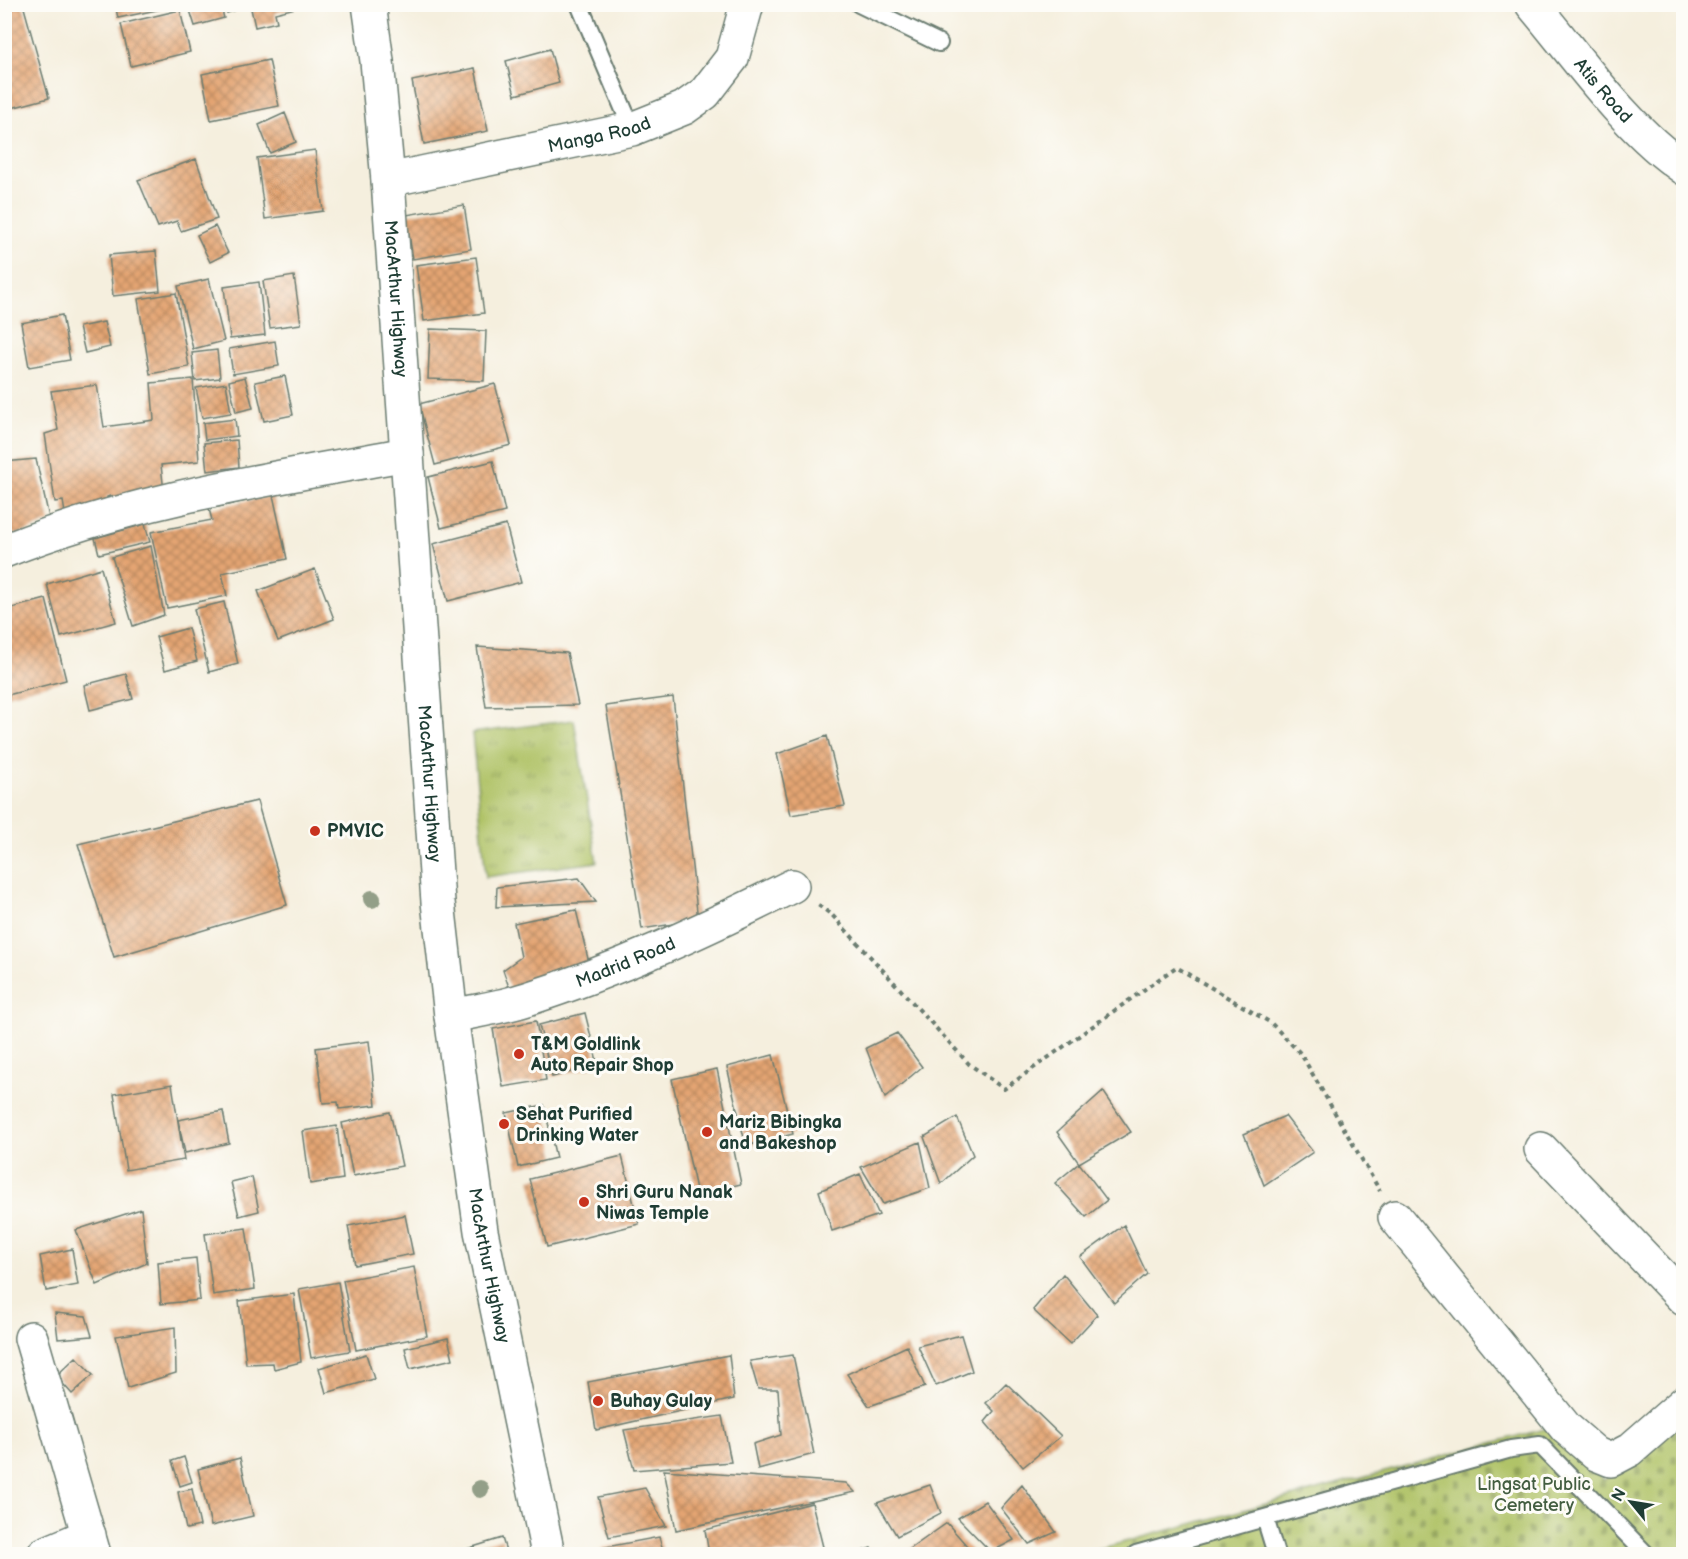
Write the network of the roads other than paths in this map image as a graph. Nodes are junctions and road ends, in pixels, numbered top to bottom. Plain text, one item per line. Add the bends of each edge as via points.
1 (369, 4) edge
2 (579, 4) edge
3 (747, 4) edge
4 (860, 4) edge
5 (1533, 4) edge
6 (939, 43) dead end
7 (632, 129) junction
8 (1683, 168) edge
9 (388, 180) junction
10 (407, 454) junction
11 (4, 550) edge
12 (792, 886) road end
13 (451, 1016) junction
14 (1542, 1149) dead end
15 (1395, 1218) road end
16 (1683, 1299) edge
17 (31, 1338) dead end
18 (1683, 1403) edge
19 (1265, 1518) junction
20 (91, 1545) edge
21 (44, 1554) edge
22 (548, 1554) edge
23 (1136, 1554) edge
24 (1276, 1554) edge
25 (1646, 1554) edge

1 - 9 street, MacArthur Highway
2 - 7 lane
3 - 7 street, Manga Road via 732,58 705,93 684,108
4 - 6 lane
5 - 8 street, Atis Road via 1631,121
7 - 9 street, Manga Road
9 - 10 street, MacArthur Highway
10 - 11 street via 145,505 58,529
10 - 13 street, MacArthur Highway via 437,890
12 - 13 street, Madrid Road via 713,926 604,972 524,1000
13 - 22 street, MacArthur Highway via 481,1231
14 - 16 street
15 - 18 street via 1566,1428 1596,1454 1611,1460 1630,1450
17 - 20 street
19 - 23 lane
19 - 24 lane
19 - 25 lane via 1540,1444
20 - 21 street

